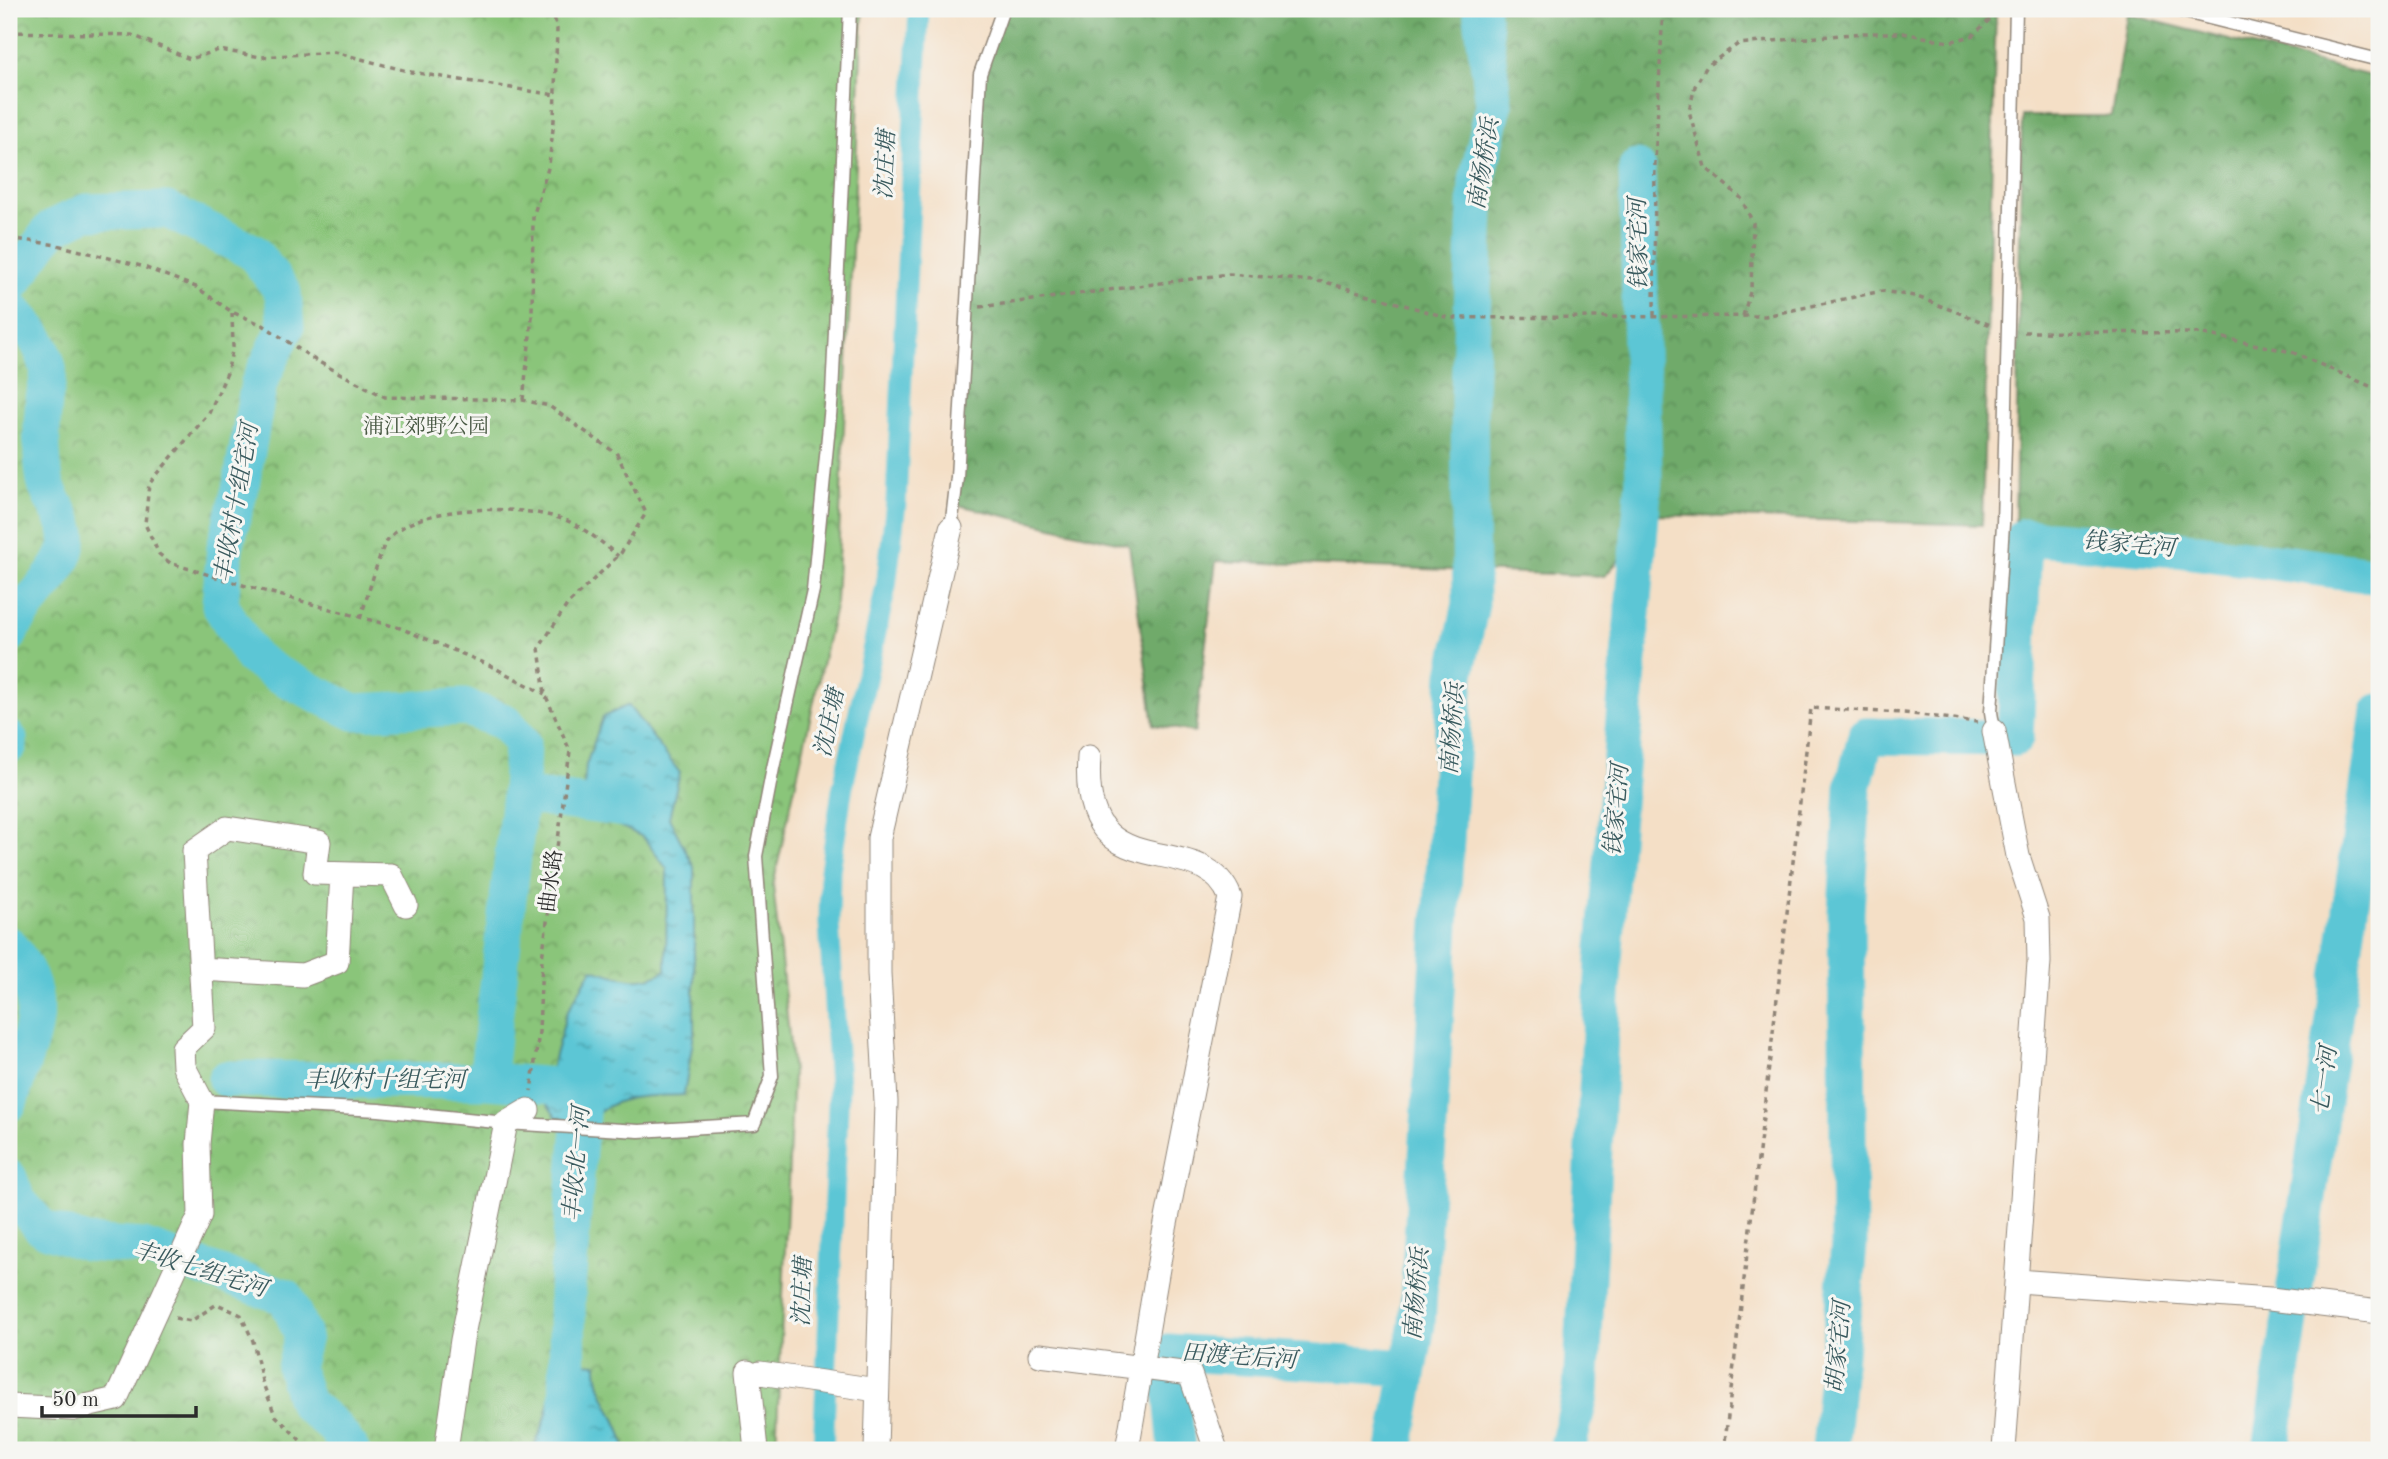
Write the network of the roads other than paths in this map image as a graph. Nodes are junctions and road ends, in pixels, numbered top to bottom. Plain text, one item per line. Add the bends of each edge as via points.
1 (850, 9) edge
2 (1003, 9) edge
3 (2016, 9) edge
4 (2173, 9) edge
5 (2379, 60) edge
6 (951, 528) joint
7 (1994, 734) joint
8 (1089, 757) dead end
9 (342, 874) junction
10 (405, 905) dead end
11 (201, 969) junction
12 (202, 1101) junction
13 (528, 1110) road end
14 (506, 1123) junction
15 (2018, 1281) junction
16 (2379, 1312) edge
17 (1040, 1355) dead end
18 (1147, 1368) junction
19 (873, 1389) junction
20 (9, 1406) edge
21 (446, 1450) edge
22 (756, 1450) edge
23 (876, 1450) edge
24 (1127, 1450) edge
25 (1216, 1450) edge
26 (2004, 1450) edge

1 - 14 lane via 832,395 813,590 756,856 772,1076 754,1124 639,1131
2 - 6 lane via 980,74
3 - 7 lane
4 - 5 lane
6 - 19 street via 879,838 879,973 886,1102
7 - 15 street via 2018,856 2039,918
8 - 18 street via 1087,784 1109,837 1126,848 1191,863 1225,884 1230,897
9 - 10 street via 391,875
9 - 11 street via 337,962 303,975
9 - 11 street via 315,873 319,842 227,828 194,851
11 - 12 street via 204,1028 183,1048 184,1067
12 - 14 lane via 379,1110
12 - 20 street via 200,1215 116,1399 73,1409
13 - 14 street
14 - 21 street via 462,1340
15 - 16 street via 2270,1299
15 - 26 street
17 - 18 street
18 - 24 street
18 - 25 street via 1190,1374
19 - 22 street via 754,1373
19 - 23 street

